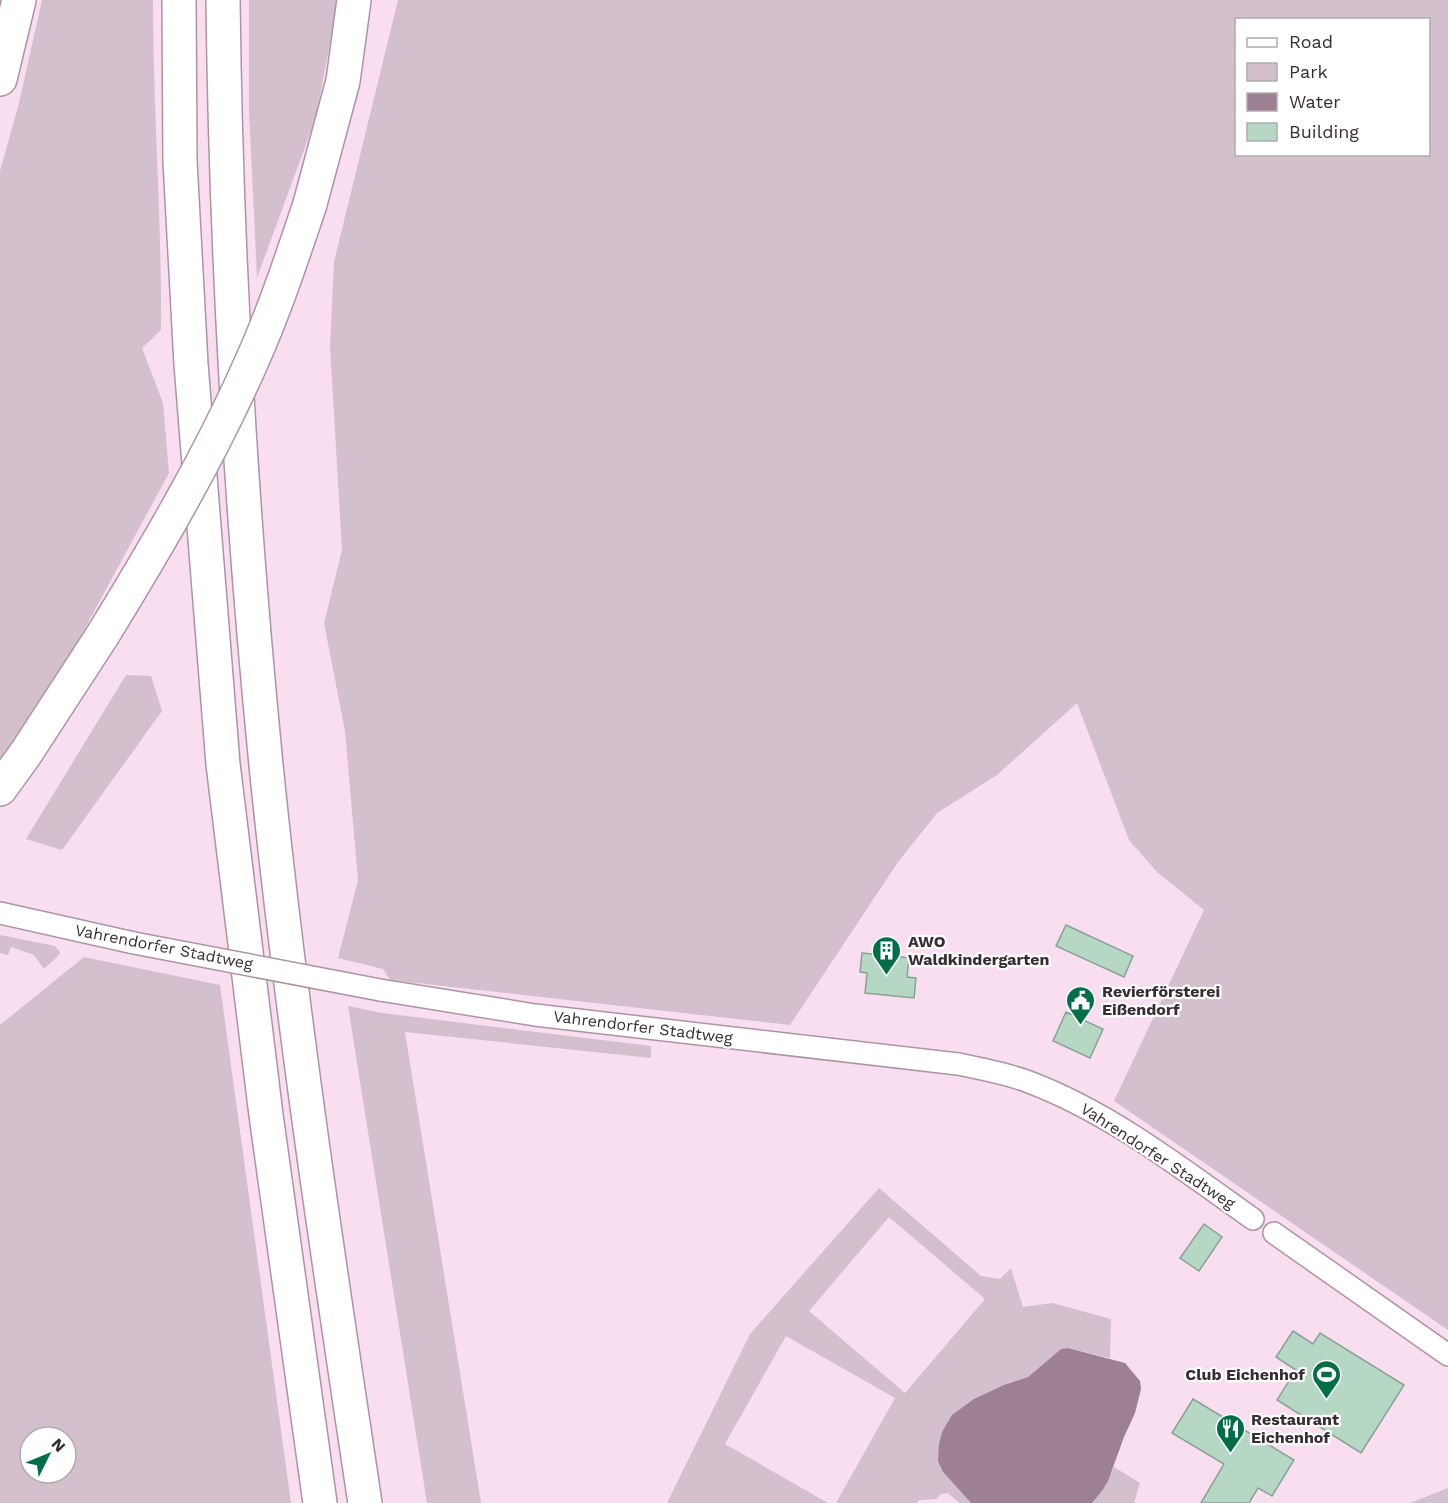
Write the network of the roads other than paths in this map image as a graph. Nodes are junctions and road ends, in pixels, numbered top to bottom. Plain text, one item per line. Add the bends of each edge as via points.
1 (19, 0) edge
2 (179, 0) edge
3 (223, 0) edge
4 (354, 0) edge
5 (0, 79) edge
6 (0, 789) edge
7 (0, 913) edge
8 (1253, 1219) dead end
9 (1274, 1233) dead end
10 (1448, 1355) edge
11 (320, 1503) edge
12 (365, 1503) edge

1 - 5 highway
2 - 11 highway via 180,161 191,364 223,764 266,1115
3 - 12 highway via 232,332 267,767 312,1150
4 - 6 highway, bridge via 343,81 310,204 266,326 228,412 189,489 102,636
7 - 8 street, Vahrendorfer Stadtweg, bridge via 380,990 535,1015 958,1064 994,1072 1028,1081 1091,1110
9 - 10 street

